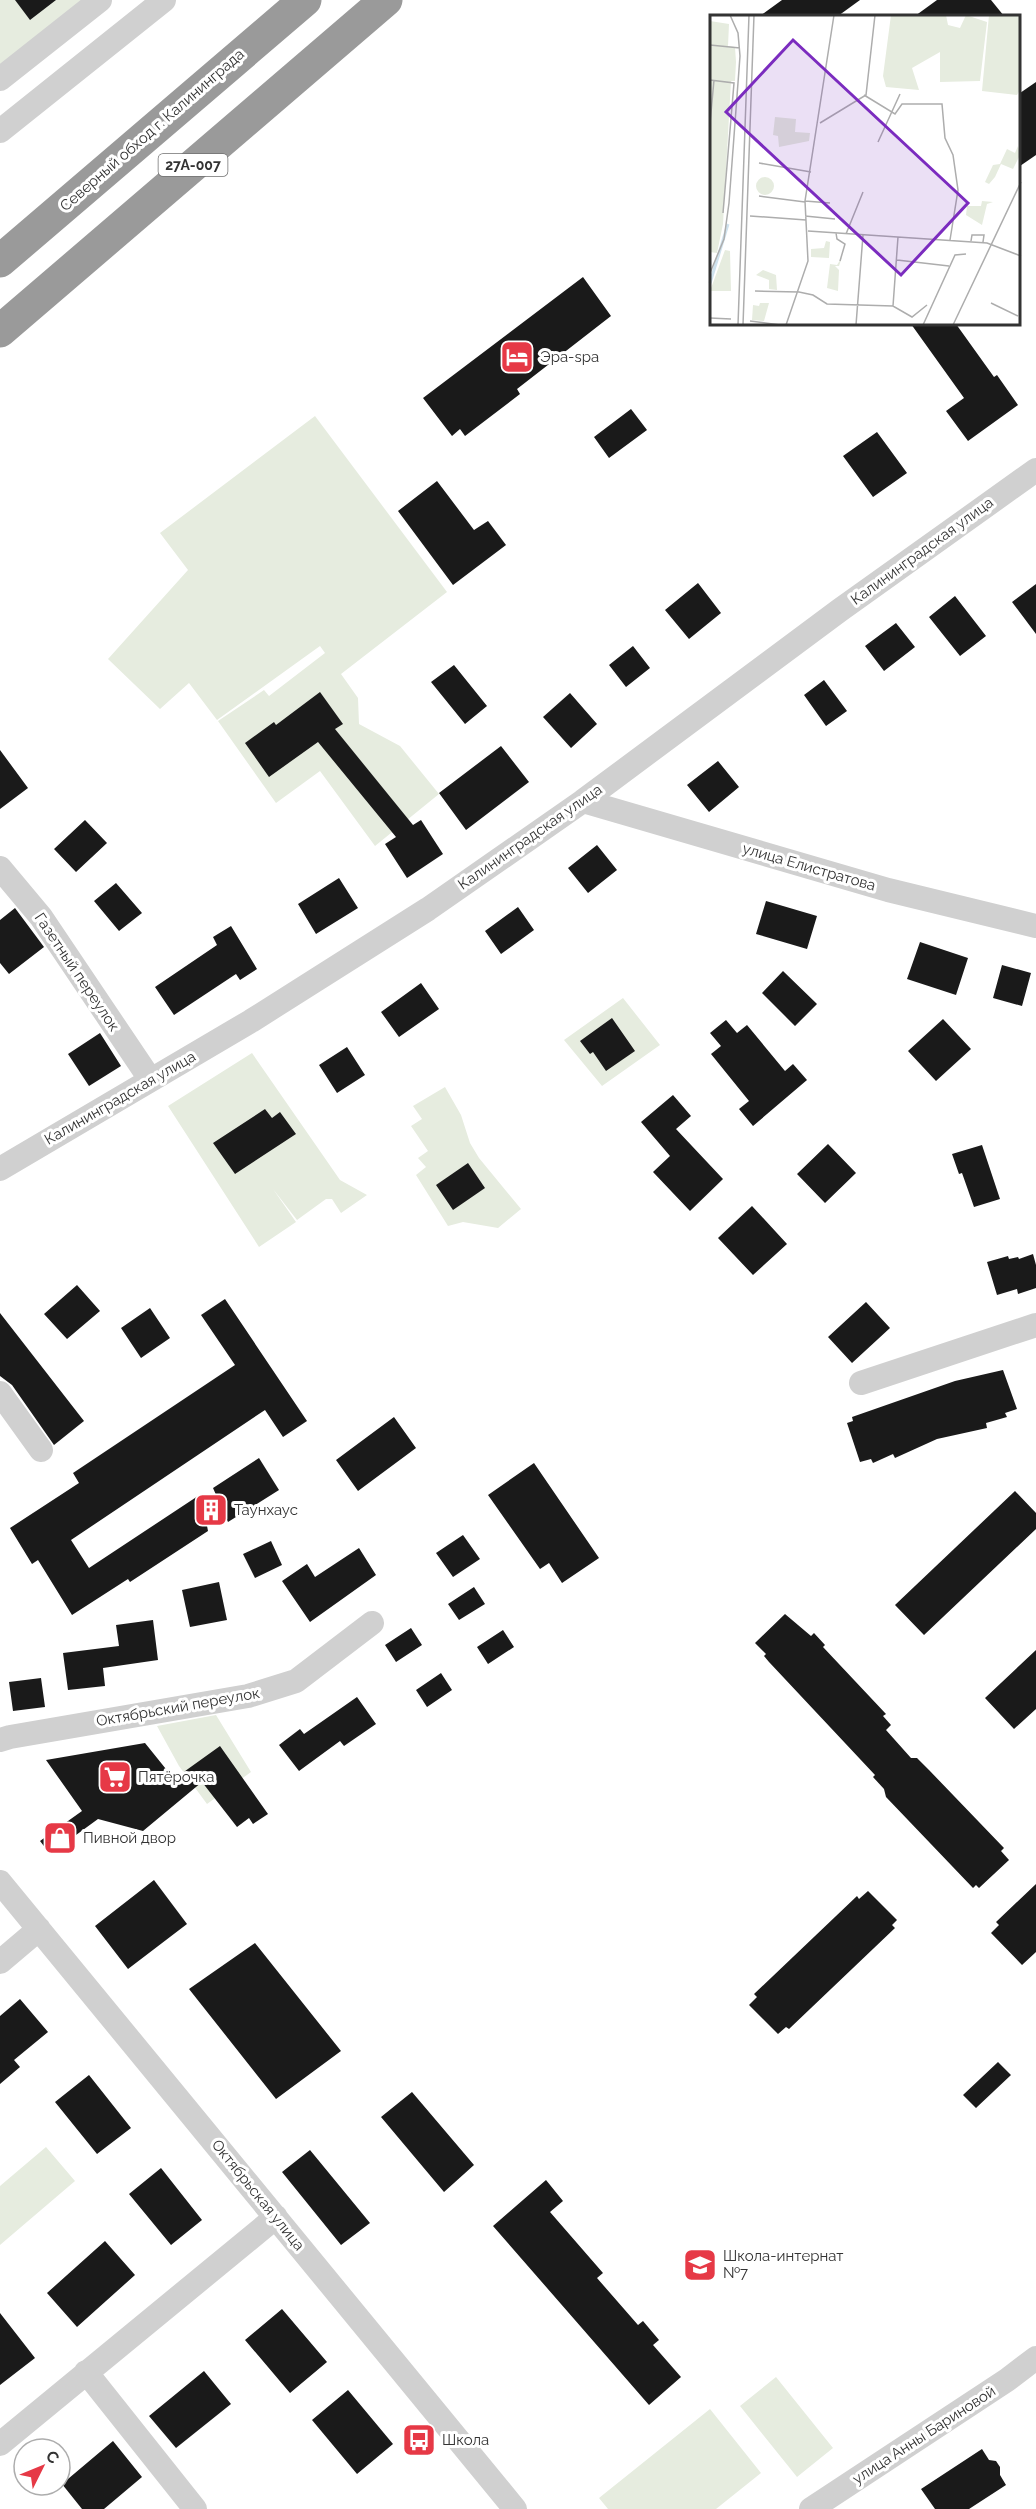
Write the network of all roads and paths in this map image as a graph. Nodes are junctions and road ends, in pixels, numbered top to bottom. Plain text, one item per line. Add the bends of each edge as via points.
1 (100, 0) edge
2 (164, 0) edge
3 (305, 0) edge
4 (386, 0) edge
5 (0, 79) edge
6 (0, 131) edge
7 (0, 261) edge
8 (0, 331) edge
9 (1036, 470) edge
10 (583, 801) junction
11 (0, 868) edge
12 (1036, 926) edge
13 (150, 1079) junction
14 (0, 1169) edge
15 (1036, 1325) edge
16 (861, 1383) dead end
17 (0, 1393) edge
18 (41, 1450) dead end
19 (372, 1623) dead end
20 (0, 1740) edge
21 (0, 1882) edge
22 (39, 1929) junction
23 (0, 1962) edge
24 (276, 2217) junction
25 (1036, 2358) edge
26 (87, 2372) junction
27 (0, 2444) edge
28 (195, 2509) edge
29 (515, 2509) edge
30 (811, 2509) edge

1 - 5 street
2 - 6 street
3 - 7 highway, Северный обход г. Калининграда / 27А-007
4 - 8 highway, 27А-007
9 - 10 street, Калининградская улица
10 - 12 street, улица Елистратова via 888,890
10 - 13 street, Калининградская улица via 428,909 251,1021
11 - 13 street, Газетный переулок via 41,917
13 - 14 street, Калининградская улица
15 - 16 street
17 - 18 street
19 - 20 street, Октябрьский переулок via 296,1681 248,1696
21 - 22 street, Октябрьская улица
22 - 23 street
22 - 24 street, Октябрьская улица
24 - 26 street
24 - 29 street, Октябрьская улица
25 - 30 street, улица Анны Бариновой
26 - 27 street
26 - 28 street

